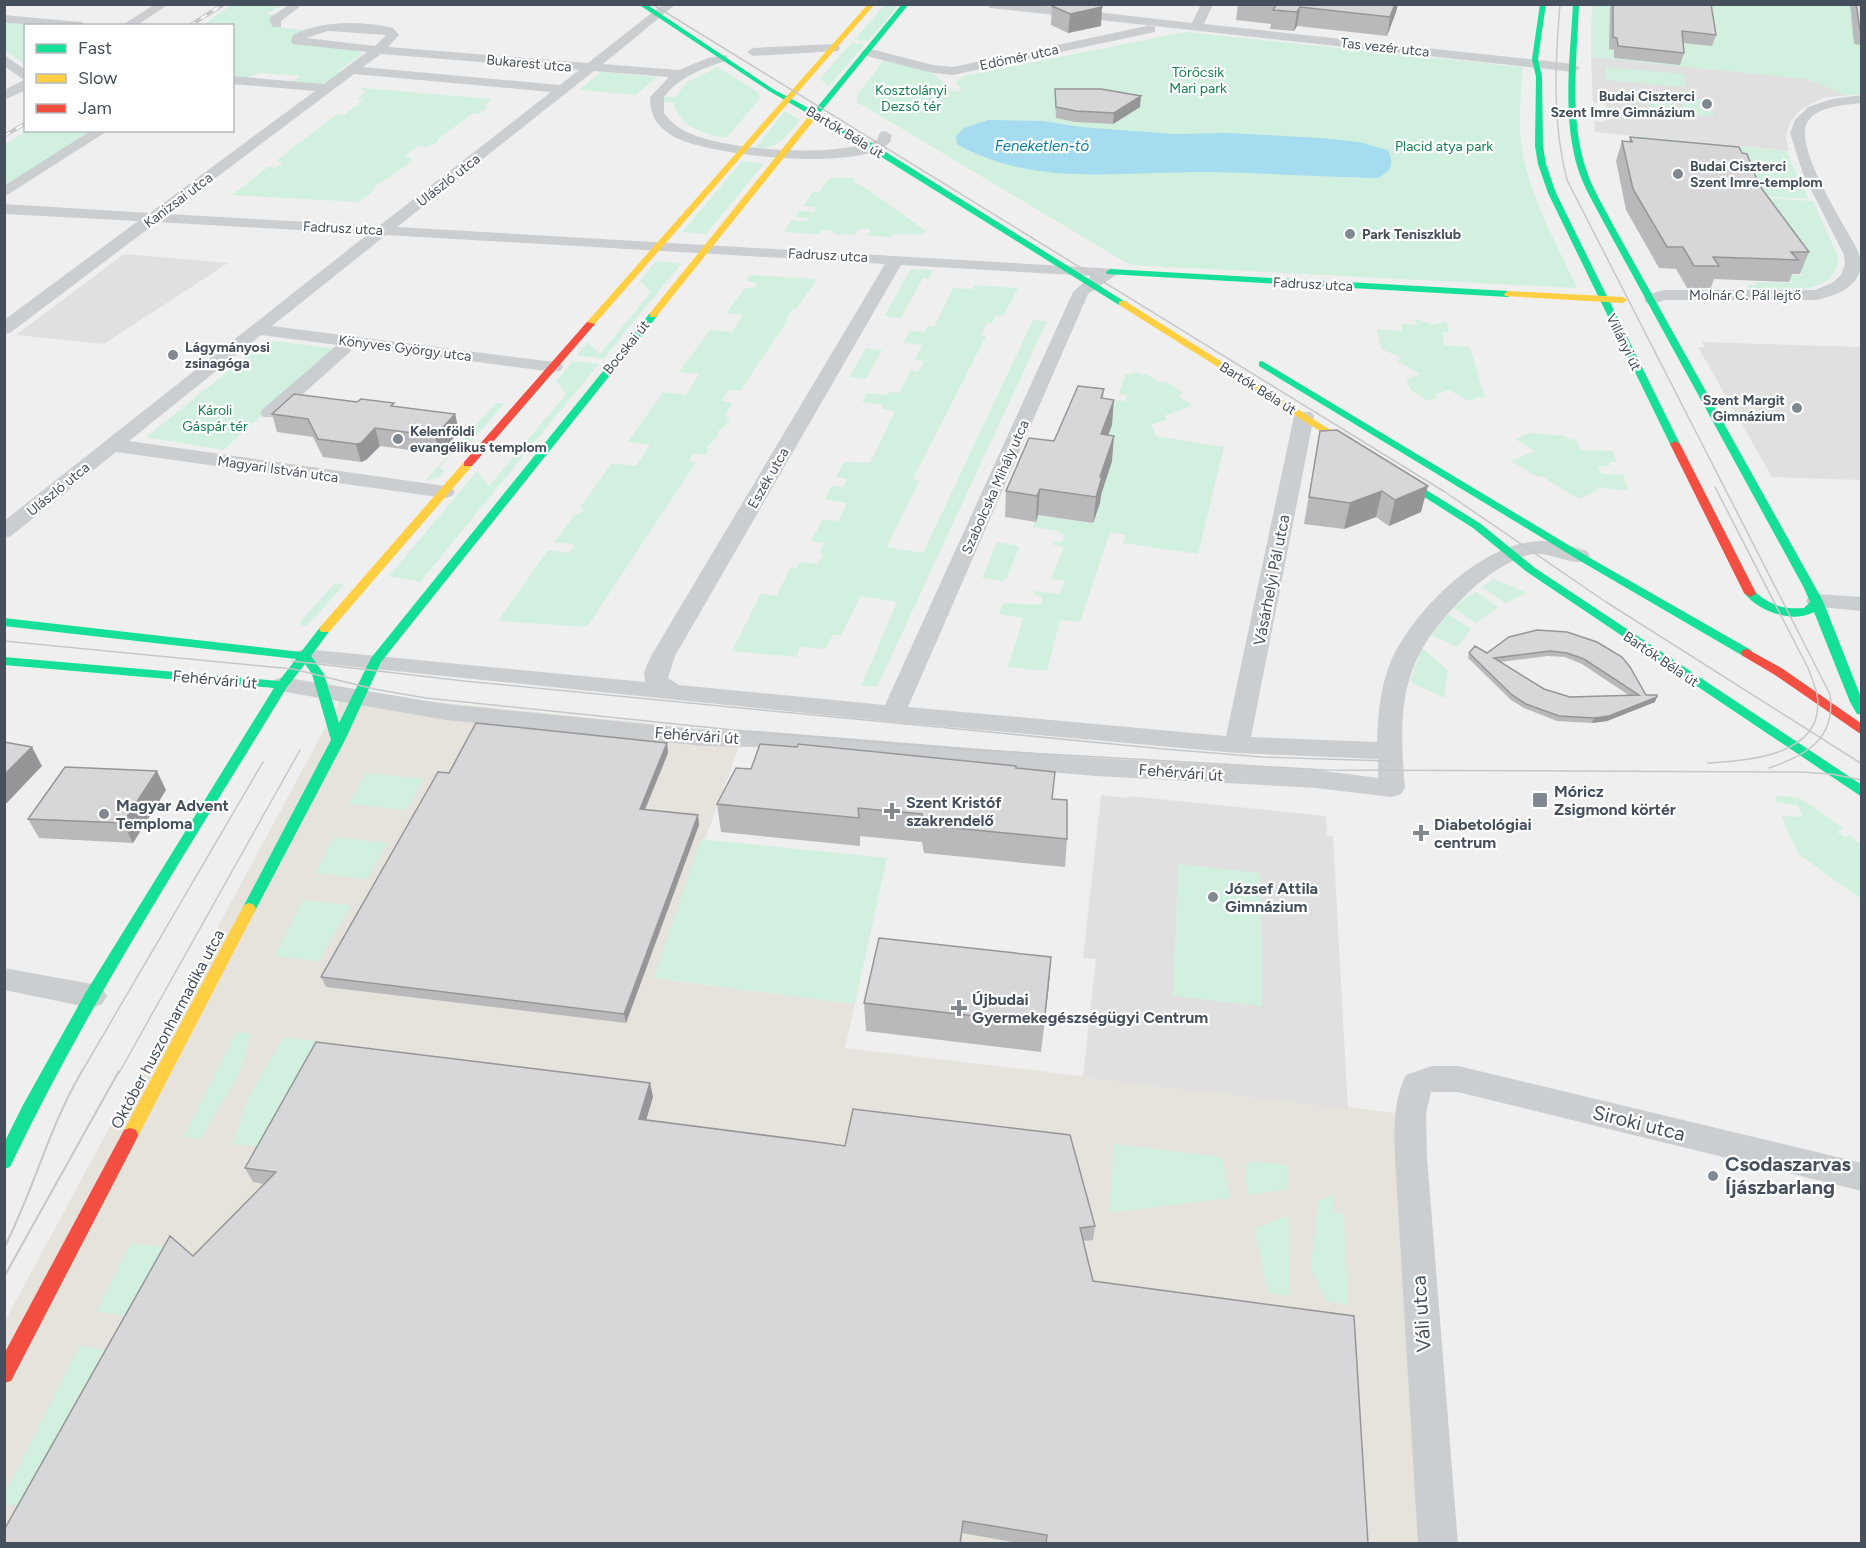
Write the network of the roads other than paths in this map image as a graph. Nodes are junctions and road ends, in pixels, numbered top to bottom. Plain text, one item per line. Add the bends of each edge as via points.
1 (164, 4) edge
2 (298, 4) edge
3 (641, 4) edge
4 (872, 4) edge
5 (906, 4) edge
6 (990, 4) edge
7 (1207, 4) edge
8 (1543, 4) edge
9 (1576, 4) edge
10 (667, 7) edge
11 (683, 13) dead end
12 (4, 19) edge
13 (60, 24) edge
14 (130, 24) edge
15 (277, 24) dead end
16 (1172, 24) junction
17 (1196, 27) junction
18 (678, 28) junction
19 (638, 30) junction
20 (739, 43) dead end
21 (834, 48) junction
22 (378, 50) junction
23 (753, 52) junction
24 (867, 52) junction
25 (722, 58) junction
26 (4, 59) edge
27 (770, 63) dead end
28 (1536, 64) junction
29 (591, 67) junction
30 (1574, 68) junction
31 (350, 70) junction
32 (787, 73) dead end
33 (681, 74) junction
34 (24, 75) edge
35 (234, 80) edge
36 (24, 85) edge
37 (326, 88) junction
38 (564, 89) junction
39 (819, 94) junction
40 (4, 96) edge
41 (787, 98) junction
42 (1862, 99) edge
43 (815, 113) junction
44 (99, 132) edge
45 (885, 136) dead end
46 (872, 148) junction
47 (742, 150) junction
48 (782, 154) junction
49 (4, 193) edge
50 (4, 209) edge
51 (154, 218) junction
52 (384, 230) junction
53 (658, 247) junction
54 (705, 249) junction
55 (1081, 254) dead end
56 (896, 260) junction
57 (1068, 269) junction
58 (1110, 272) junction
59 (1091, 284) junction
60 (1139, 290) dead end
61 (1652, 299) junction
62 (1604, 300) junction
63 (4, 329) edge
64 (257, 329) junction
65 (344, 348) dead end
66 (1253, 358) dead end
67 (554, 367) junction
68 (270, 413) edge
69 (1304, 416) junction
70 (112, 445) junction
71 (445, 492) junction
72 (4, 532) edge
73 (1512, 555) junction
74 (1580, 556) junction
75 (1817, 601) junction
76 (1862, 604) edge
77 (4, 622) edge
78 (305, 656) junction
79 (4, 661) edge
80 (375, 662) junction
81 (282, 685) junction
82 (673, 692) junction
83 (323, 693) junction
84 (358, 699) junction
85 (1862, 711) edge
86 (893, 714) junction
87 (1862, 731) edge
88 (338, 740) junction
89 (1237, 745) junction
90 (1390, 751) junction
91 (1862, 792) edge
92 (4, 979) edge
93 (92, 996) junction
94 (1417, 1084) joint
95 (4, 1162) edge
96 (1862, 1177) edge
97 (4, 1374) edge
98 (1438, 1544) edge

1 - 14 street
2 - 15 street via 278,17
3 - 10 main road, Bartók Béla út
4 - 21 main road, Bocskai út
5 - 24 main road, Bocskai út
6 - 16 street
7 - 17 street
8 - 28 main road, Villányi út
9 - 30 main road
10 - 11 main road, Bartók Béla út
10 - 18 main road, Bartók Béla út
10 - 19 street, Ulászló utca
12 - 13 street
16 - 17 street, Tas vezér utca
16 - 24 street, Edömér utca via 943,71
17 - 28 street, Tas vezér utca
18 - 19 street
18 - 25 main road, Bartók Béla út
19 - 29 street, Ulászló utca
20 - 23 main road
21 - 23 street
21 - 39 main road, Bocskai út
22 - 22 street, Bukarest utca via 392,33 321,27 297,39 303,43
22 - 29 street, Bukarest utca
22 - 31 street
23 - 27 main road
24 - 39 main road, Bocskai út
25 - 33 street
25 - 41 main road, Bartók Béla út
26 - 34 street
28 - 30 street, Tas vezér utca
28 - 62 main road, Villányi út via 1542,164
29 - 33 street, Bukarest utca
29 - 38 street, Ulászló utca
30 - 61 main road via 1575,129 1584,172
31 - 37 street, Kanizsai utca
31 - 38 street, Bukarest utca
32 - 39 main road, Bartók Béla út
33 - 47 street via 657,97 661,120 684,136
35 - 37 street
36 - 40 street
37 - 51 street, Kanizsai utca
38 - 52 street, Ulászló utca
39 - 41 main road, Bocskai út
39 - 43 main road, Bocskai út
39 - 43 main road via 806,100
41 - 43 main road, Bartók Béla út
41 - 47 main road, Bocskai út
42 - 61 street, Molnár C. Pál lejtő via 1817,108 1797,131 1797,141 1811,174 1852,255 1854,265 1848,280 1816,295 1664,295
43 - 46 main road, Bartók Béla út
43 - 48 main road, Bocskai út
44 - 49 street
45 - 46 street via 883,142
46 - 48 street
46 - 57 main road, Bartók Béla út
47 - 48 street
47 - 53 main road, Bocskai út
48 - 54 main road, Bocskai út
50 - 51 street, Fadrusz utca
51 - 52 street, Fadrusz utca
51 - 63 street, Kanizsai utca
52 - 53 street, Fadrusz utca
52 - 64 street, Ulászló utca
53 - 54 street, Fadrusz utca
53 - 67 main road, Bocskai út
54 - 56 street, Fadrusz utca
54 - 80 main road, Bocskai út
55 - 58 main road
56 - 57 street, Fadrusz utca
56 - 82 street, Eszék utca via 663,656 656,681
57 - 58 street, Fadrusz utca
57 - 59 main road, Bartók Béla út
58 - 59 street, Szabolcska Mihály utca
58 - 60 main road
58 - 62 main road, Fadrusz utca
59 - 69 main road, Bartók Béla út
59 - 86 street, Szabolcska Mihály utca via 1081,292
61 - 62 main road, Fadrusz utca
61 - 75 main road
62 - 75 main road, Villányi út via 1743,584 1764,605 1790,612 1808,611
64 - 67 street, Könyves György utca
64 - 70 street
65 - 68 street
66 - 74 main road, Bartók Béla út
67 - 71 main road, Bocskai út
69 - 73 main road, Bartók Béla út via 1477,526
69 - 89 street, Vásárhelyi Pál utca
70 - 71 street, Magyari István utca
70 - 72 street, Ulászló utca
71 - 78 main road, Bocskai út
73 - 74 street via 1539,547
73 - 90 street via 1467,582 1420,630 1402,662 1394,695
73 - 91 main road, Bartók Béla út via 1702,688
74 - 87 main road, Bartók Béla út via 1779,672
75 - 76 street
75 - 85 main road
77 - 78 main road, Fehérvári út
78 - 80 street, Fehérvári út
78 - 81 main road
78 - 83 main road via 318,674
79 - 81 main road, Fehérvári út
80 - 82 street, Fehérvári út
80 - 84 main road, Bocskai út
81 - 83 street, Fehérvári út
81 - 93 main road
82 - 86 street, Fehérvári út
83 - 84 street, Fehérvári út
83 - 88 main road
84 - 88 main road, Október huszonharmadika utca
84 - 90 street, Fehérvári út via 704,738 1316,779 1392,788
86 - 89 street, Fehérvári út
88 - 97 main road, Október huszonharmadika utca
89 - 90 street
92 - 93 street
93 - 95 main road
94 - 96 street, Siroki utca via 1458,1078
94 - 98 street, Váli utca via 1410,1114 1411,1156

